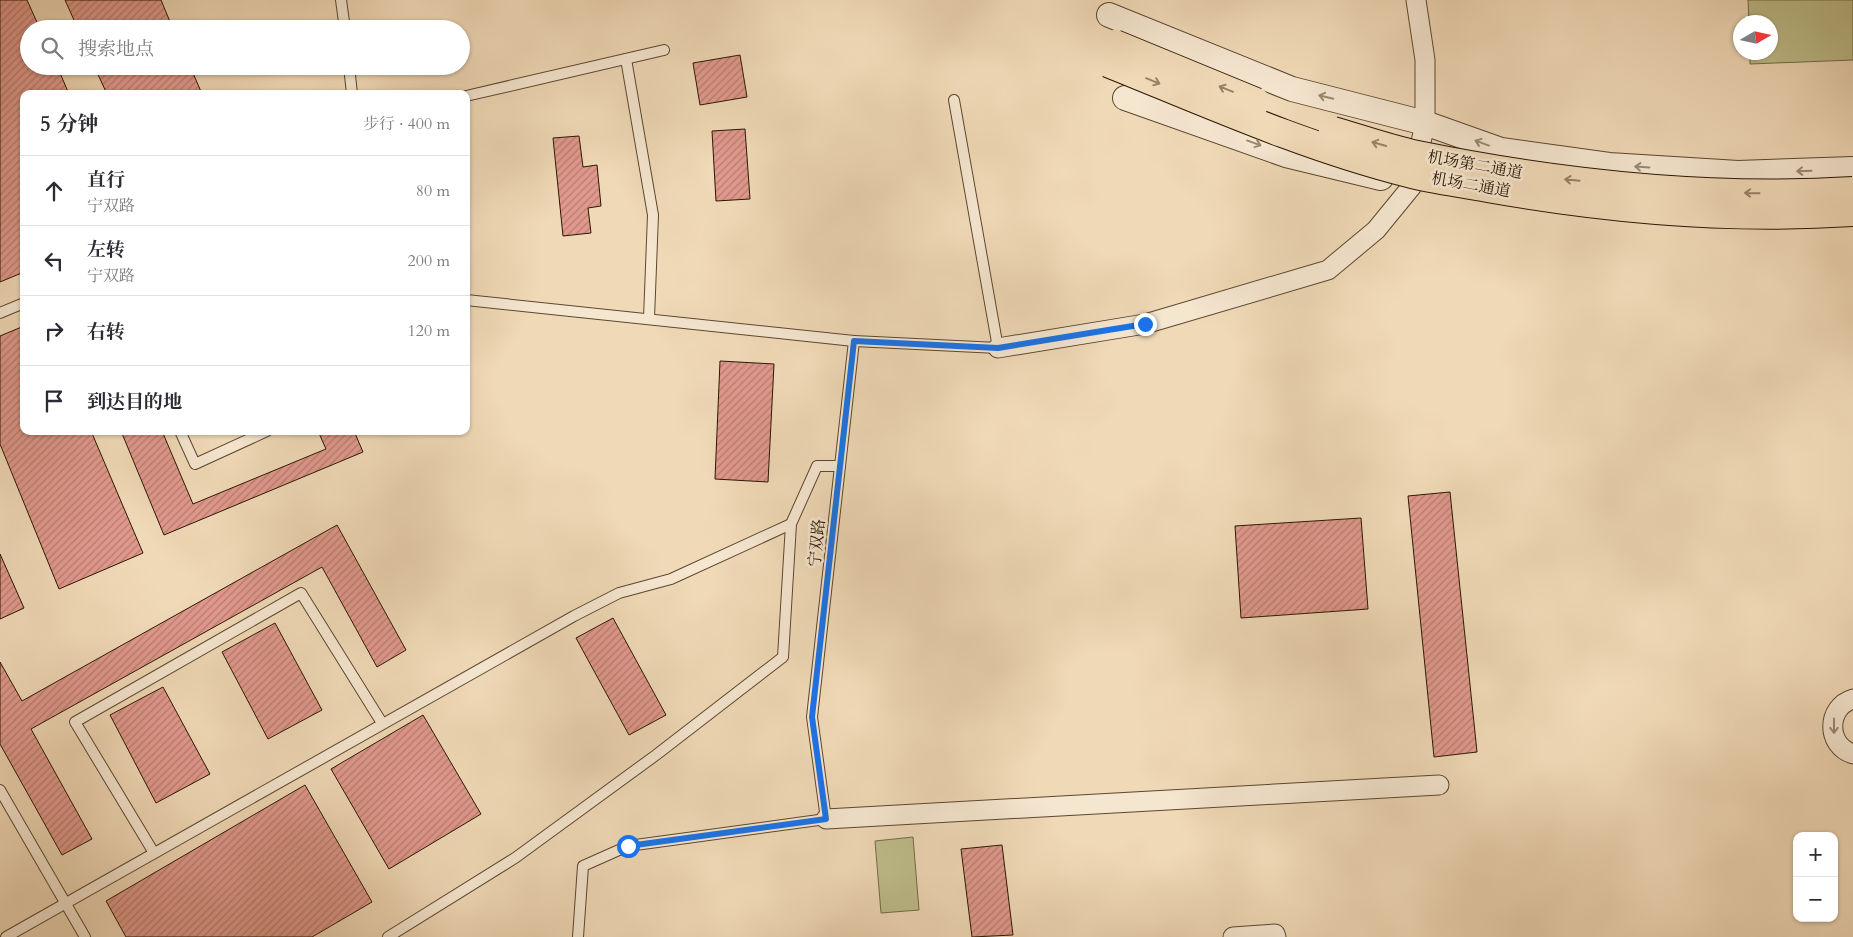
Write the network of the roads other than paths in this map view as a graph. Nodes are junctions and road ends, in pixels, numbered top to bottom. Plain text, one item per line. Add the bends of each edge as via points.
1 (342, 0) edge
2 (1416, 0) edge
3 (1109, 15) dead end
4 (344, 20) edge
5 (664, 50) dead end
6 (1112, 54) joint
7 (626, 59) junction
8 (350, 75) edge
9 (352, 90) edge
10 (470, 95) edge
11 (1125, 98) dead end
12 (954, 100) dead end
13 (1425, 123) junction
14 (1853, 169) edge
15 (1412, 186) junction
16 (1853, 191) edge
17 (1853, 212) edge
18 (1853, 216) edge
19 (470, 300) edge
20 (20, 305) edge
21 (0, 313) edge
22 (649, 318) junction
23 (854, 341) junction
24 (998, 348) junction
25 (182, 435) edge
26 (258, 435) edge
27 (840, 466) junction
28 (791, 524) junction
29 (1853, 699) edge
30 (382, 723) junction
31 (1853, 754) edge
32 (1439, 784) dead end
33 (0, 790) edge
34 (826, 819) junction
35 (154, 853) junction
36 (65, 904) junction
37 (6, 937) edge
38 (85, 937) edge
39 (388, 937) edge
40 (578, 937) edge
41 (1233, 937) edge
42 (1276, 937) edge

1 - 4 lane
2 - 13 street via 1425,60
13 -> 3 street via 1292,88
5 - 7 lane
16 -> 6 highway, 机场第二通道, bridge via 1810,194 1673,191 1540,176 1415,154 1312,125
6 -> 17 highway, 机场二通道, bridge via 1307,142 1409,174 1536,197 1668,211
7 - 10 lane
7 - 22 lane via 653,214
8 - 9 lane
11 -> 15 street via 1286,155
12 - 24 lane
14 -> 13 street via 1738,173 1609,165 1501,150
13 - 15 street
15 - 18 street via 1498,201 1697,219
15 - 24 street via 1376,230 1328,270 1145,324
19 - 22 lane
20 - 21 lane
22 - 23 lane
23 - 24 lane
23 - 27 lane, 宁双路
25 - 26 lane via 195,464
27 - 28 lane via 817,466
27 - 34 lane, 宁双路 via 812,717
28 - 30 lane via 671,579 619,593
28 - 39 lane via 783,657 515,858
29 -> 31 street via 1842,704 1832,721 1835,740
30 - 35 lane
30 - 35 lane via 301,593 75,722
32 - 34 street
33 - 36 lane
34 - 40 lane via 628,846 583,866
35 - 36 lane
36 - 37 lane
36 - 38 lane
41 - 42 street via 1276,934

